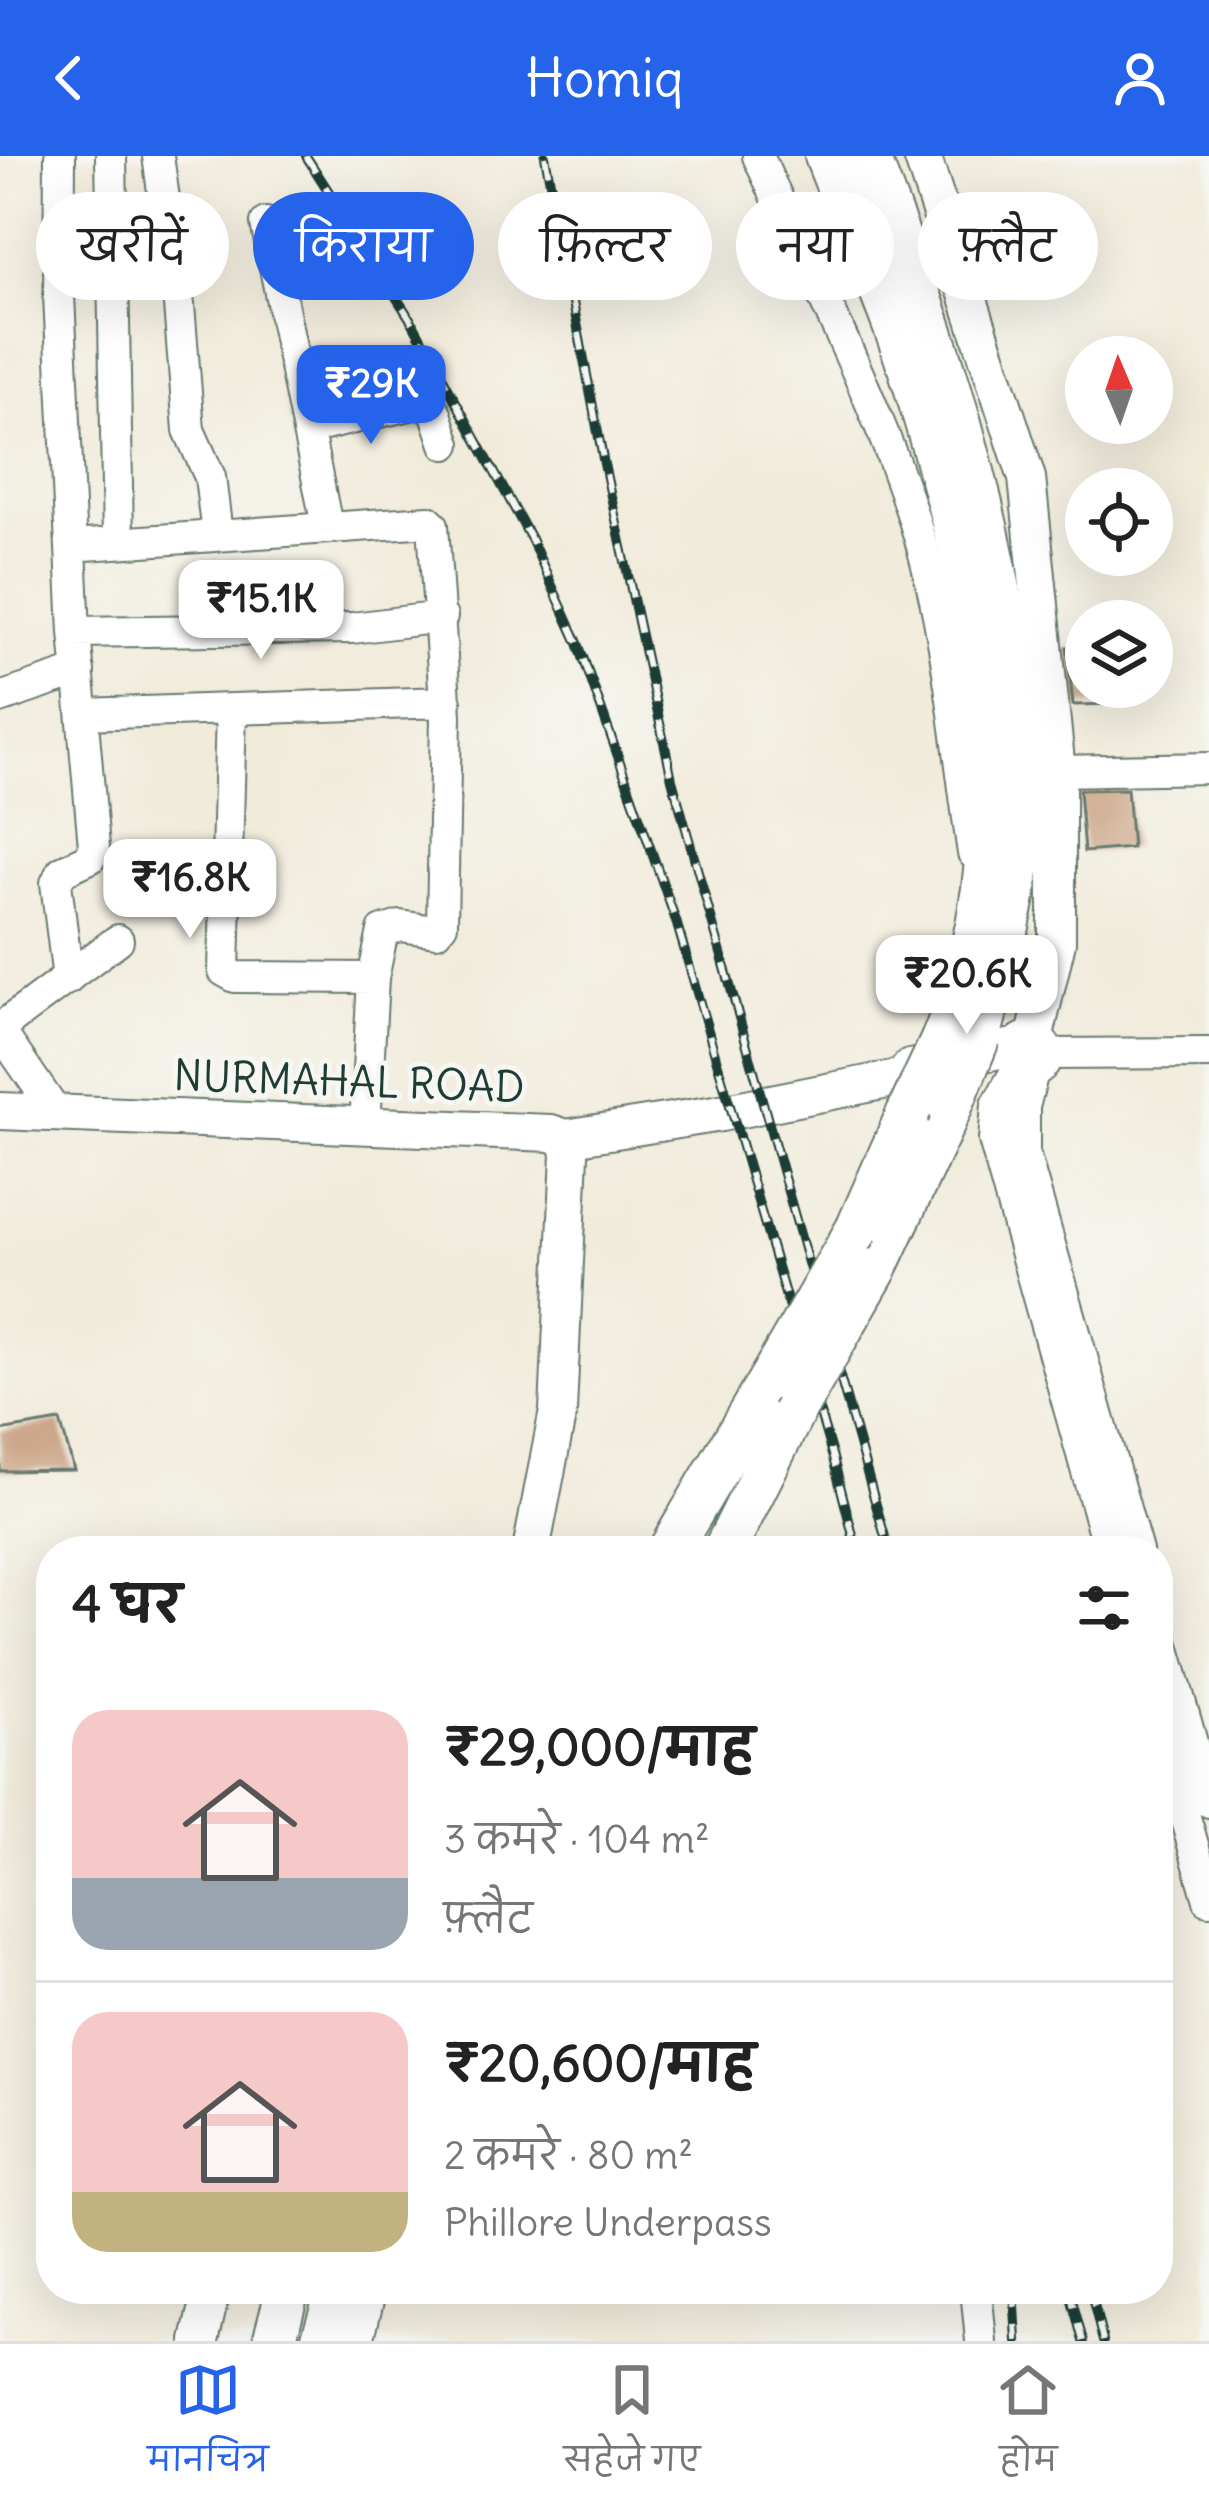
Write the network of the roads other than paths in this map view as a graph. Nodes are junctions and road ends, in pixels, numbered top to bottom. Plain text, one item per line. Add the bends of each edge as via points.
1 (61, 156) edge
2 (111, 156) edge
3 (158, 156) edge
4 (758, 156) edge
5 (826, 156) edge
6 (868, 156) edge
7 (922, 156) edge
8 (282, 300) edge
9 (308, 429) junction
10 (446, 444) dead end
11 (327, 526) junction
12 (218, 534) junction
13 (118, 541) junction
14 (71, 546) junction
15 (442, 616) junction
16 (74, 632) junction
17 (79, 671) junction
18 (0, 698) edge
19 (446, 702) junction
20 (231, 710) junction
21 (83, 714) junction
22 (1209, 768) edge
23 (1057, 771) junction
24 (980, 907) junction
25 (118, 940) dead end
26 (373, 978) junction
27 (68, 979) junction
28 (0, 1029) edge
29 (1011, 1051) junction
30 (1209, 1053) edge
31 (920, 1100) junction
32 (0, 1112) edge
33 (57, 1114) junction
34 (365, 1127) junction
35 (566, 1138) junction
36 (781, 1397) junction
37 (534, 1536) edge
38 (680, 1536) edge
39 (730, 1536) edge
40 (1105, 1536) edge
41 (1133, 1536) edge
42 (1173, 1676) edge
43 (1173, 1776) edge
44 (1209, 1802) edge
45 (1209, 1900) edge
46 (209, 2304) edge
47 (283, 2304) edge
48 (333, 2304) edge
49 (367, 2304) edge
50 (977, 2304) edge
51 (200, 2341) edge
52 (274, 2341) edge
53 (322, 2341) edge
54 (358, 2341) edge
55 (981, 2341) edge

1 - 14 street via 58,296
2 - 13 street
3 - 12 street via 189,430 210,477
4 - 24 street via 895,460 921,542
5 - 24 highway via 914,383 978,630 990,781
6 - 29 highway via 956,400 992,542 1021,720
7 - 23 main road via 1027,478
8 - 9 street
9 - 10 street via 423,402 435,411
9 - 11 street
11 - 12 street
11 - 15 street via 431,522
12 - 13 street
13 - 14 street
14 - 16 street
15 - 16 street via 352,628
15 - 19 street
16 - 17 street
17 - 18 street
17 - 21 street
19 - 20 street
19 - 26 street via 442,927 383,932
20 - 21 street
20 - 26 street via 224,971
21 - 27 street via 93,852 56,883
22 - 23 street
23 - 29 main road via 1057,942
24 - 29 highway via 952,1014
25 - 27 street
26 - 34 street
27 - 28 street
28 - 33 street
29 - 30 street
29 - 31 highway, bridge
29 - 31 main road via 912,1084
29 - 40 street via 994,1140
29 - 41 street via 1024,1153
31 - 35 main road via 721,1113
31 - 36 highway, bridge
31 - 36 highway, bridge via 875,1270
32 - 33 main road, NURMAHAL ROAD
33 - 34 main road, NURMAHAL ROAD
34 - 35 main road, NURMAHAL ROAD
35 - 37 main road, NURMAHAL ROAD via 558,1411
36 - 38 highway
36 - 39 highway
42 - 44 street
43 - 45 street
46 - 51 main road
47 - 52 highway
48 - 53 highway
49 - 54 street
50 - 55 street

